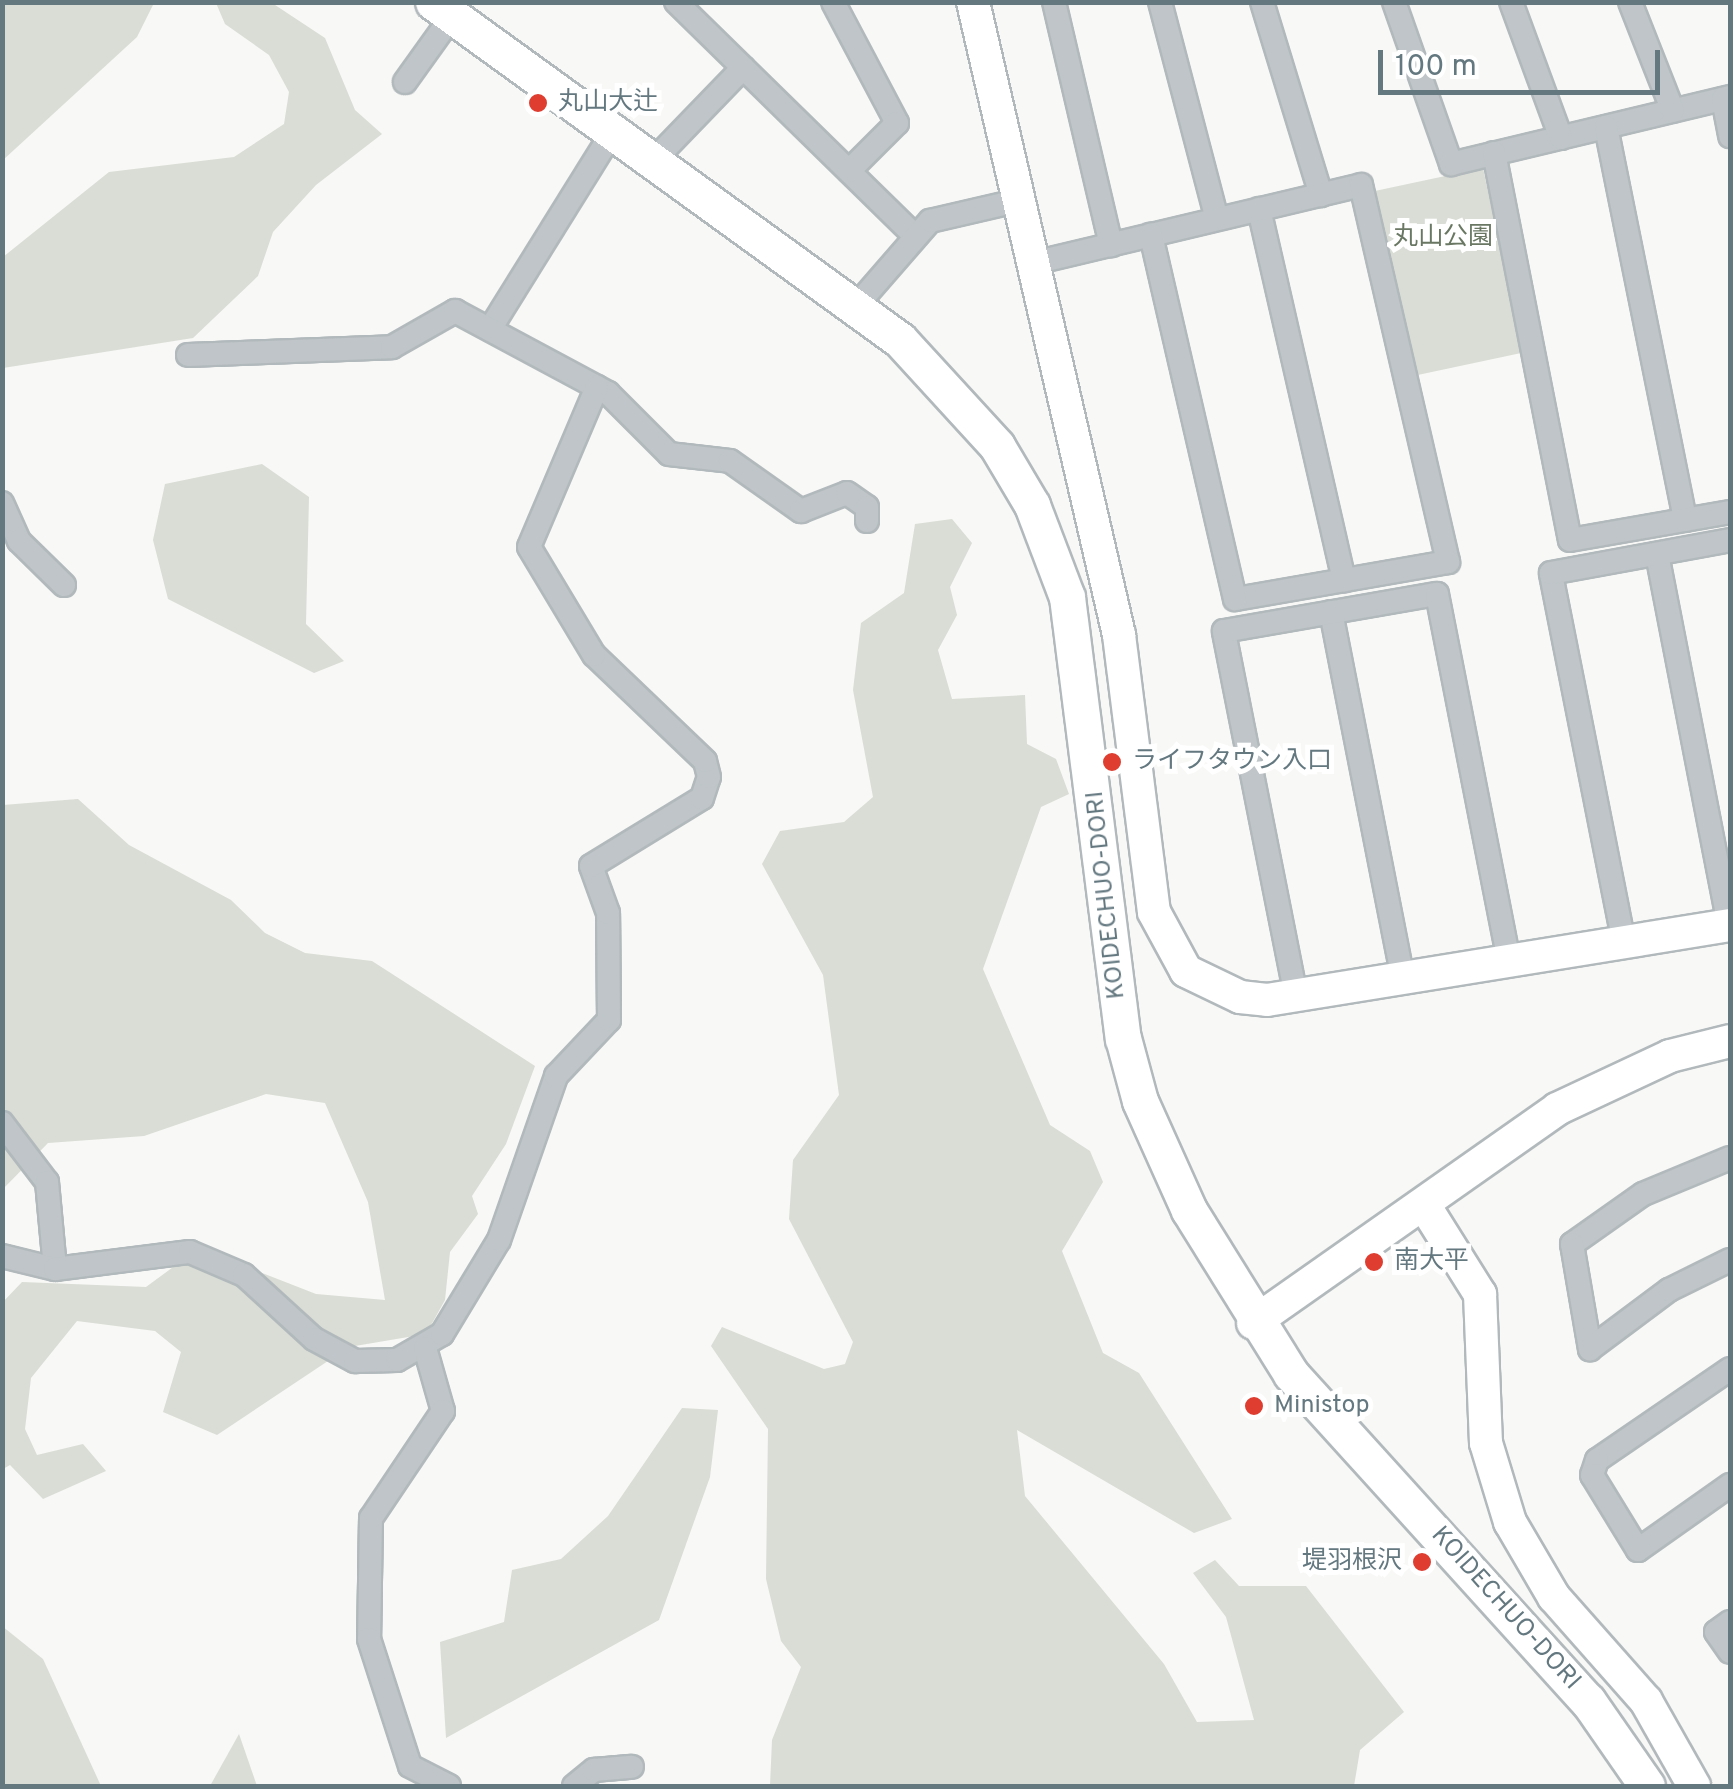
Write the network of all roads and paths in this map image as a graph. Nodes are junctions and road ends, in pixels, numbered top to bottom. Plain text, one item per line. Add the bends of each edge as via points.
1 (676, 2) edge
2 (834, 2) edge
3 (973, 2) edge
4 (1054, 2) edge
5 (1160, 2) edge
6 (1262, 2) edge
7 (1394, 2) edge
8 (1510, 2) edge
9 (1630, 2) edge
10 (450, 7) edge
11 (743, 68) junction
12 (406, 82) dead end
13 (1727, 98) edge
14 (1673, 111) junction
15 (1606, 127) junction
16 (614, 130) junction
17 (1730, 136) edge
18 (1561, 138) junction
19 (1494, 153) junction
20 (655, 159) junction
21 (849, 171) junction
22 (1321, 195) junction
23 (1021, 200) junction
24 (1259, 210) junction
25 (1218, 219) junction
26 (1151, 235) junction
27 (915, 236) junction
28 (1111, 244) junction
29 (1034, 263) junction
30 (856, 306) junction
31 (490, 330) junction
32 (188, 355) dead end
33 (597, 387) junction
34 (2, 503) edge
35 (1730, 512) edge
36 (1685, 520) junction
37 (867, 521) dead end
38 (1730, 540) edge
39 (1657, 554) junction
40 (1344, 580) junction
41 (64, 585) dead end
42 (1331, 612) junction
43 (1730, 925) edge
44 (1624, 942) junction
45 (1509, 961) junction
46 (1403, 978) junction
47 (1296, 996) junction
48 (1730, 1041) edge
49 (2, 1123) edge
50 (1730, 1158) edge
51 (1426, 1208) junction
52 (2, 1256) edge
53 (1730, 1260) edge
54 (55, 1269) junction
55 (1253, 1323) junction
56 (426, 1348) junction
57 (1730, 1370) edge
58 (1730, 1485) edge
59 (1730, 1622) edge
60 (1730, 1652) edge
61 (632, 1767) dead end
62 (449, 1786) edge
63 (574, 1786) edge
64 (1647, 1786) edge
65 (1694, 1786) edge

1 - 11 street
2 - 21 street via 897,122
3 - 23 street
4 - 28 street
5 - 25 street
6 - 22 street
7 - 19 street via 1451,164
8 - 18 street
9 - 14 street
10 - 12 street
10 - 16 main road, KOIDECHUO-DORI
11 - 20 street
11 - 21 street
13 - 14 street
13 - 17 street
14 - 15 street
15 - 18 street
15 - 36 street
16 - 20 main road, KOIDECHUO-DORI
16 - 31 street
18 - 19 street
19 - 36 street via 1570,540
20 - 30 main road, KOIDECHUO-DORI
21 - 27 street
22 - 24 street
22 - 40 street via 1361,185 1448,562
23 - 27 street via 930,221
23 - 29 street
24 - 25 street
24 - 40 street
25 - 26 street
26 - 28 street
26 - 40 street via 1234,598
27 - 30 street
28 - 29 street
29 - 47 street via 1119,635 1165,944 1210,987 1240,997
30 - 55 main road, KOIDECHUO-DORI via 945,383 1032,506 1070,615 1124,1038 1140,1101
31 - 32 street via 455,311 392,347
31 - 33 street
33 - 37 street via 669,454 730,461 800,511 848,493 867,507
33 - 56 street via 529,546 594,655 705,761 709,777 702,798 590,866 608,913 609,1020 556,1076 498,1240
34 - 41 street via 19,541
35 - 36 street
38 - 39 street
39 - 43 street
39 - 44 street via 1551,573
42 - 45 street via 1437,594
42 - 46 street
42 - 47 street via 1224,631
43 - 44 street
44 - 45 street
45 - 46 street
46 - 47 street
48 - 51 street via 1598,1086
49 - 54 street via 46,1182
50 - 53 street via 1643,1194 1572,1244 1590,1349
51 - 55 street
51 - 65 street via 1480,1294 1486,1442 1510,1522 1554,1598 1646,1702
52 - 54 street
54 - 56 street via 190,1252 244,1274 314,1338 355,1361
55 - 64 main road, KOIDECHUO-DORI via 1588,1701
56 - 62 street via 443,1411 371,1518 368,1639 410,1766
57 - 58 street via 1597,1460 1592,1475 1638,1550
59 - 60 street via 1716,1632
61 - 63 street via 594,1770

